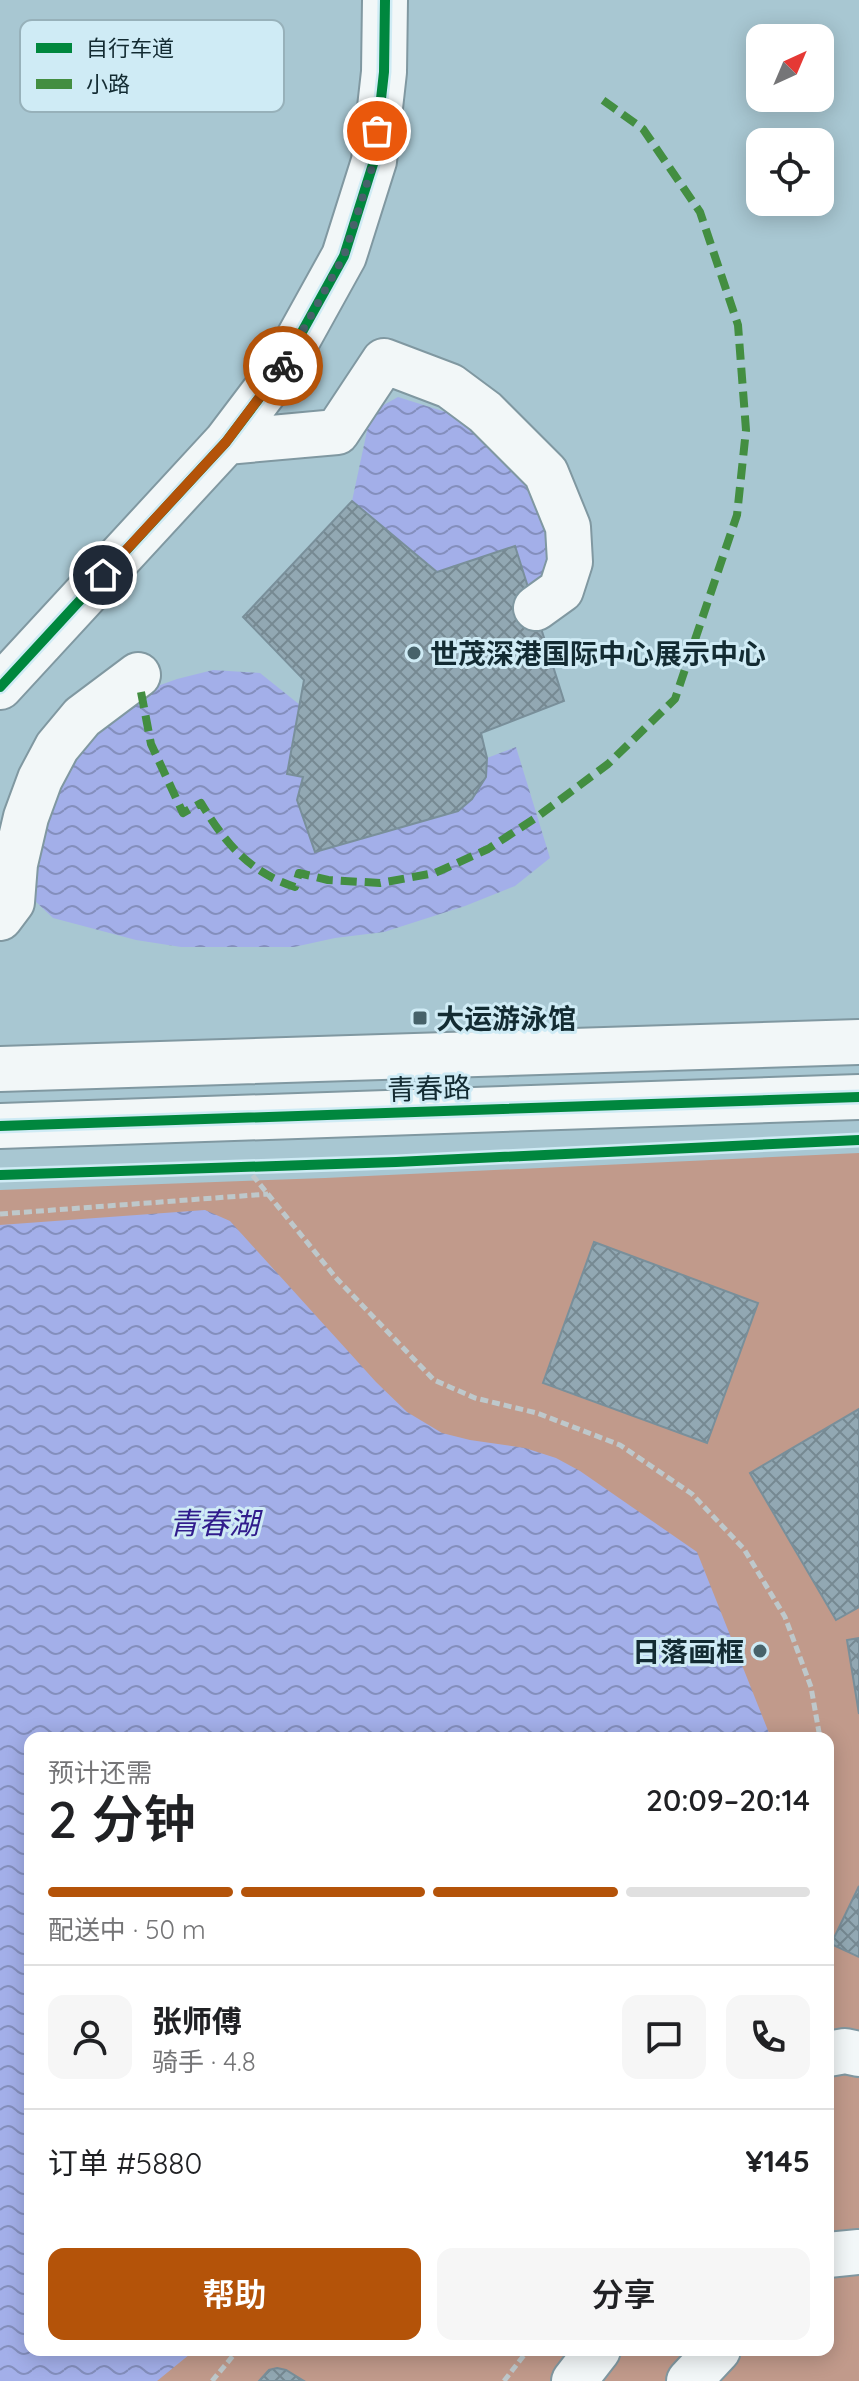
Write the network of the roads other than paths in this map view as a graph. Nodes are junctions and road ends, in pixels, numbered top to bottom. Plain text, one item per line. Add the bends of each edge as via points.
1 (385, 0) edge
2 (226, 442) junction
3 (536, 608) dead end
4 (138, 675) dead end
5 (0, 687) edge
6 (4, 910) edge
7 (859, 1042) edge
8 (0, 1069) edge
9 (859, 1097) edge
10 (0, 1126) edge
11 (834, 2053) edge
12 (859, 2054) edge
13 (859, 2252) edge
14 (834, 2254) edge
15 (593, 2356) edge
16 (712, 2356) edge
17 (574, 2381) edge
18 (689, 2381) edge

1 - 2 street via 374,161 344,256 282,368
2 - 3 street via 337,432 384,361 450,386 485,412 546,473 568,527 570,562 561,590
2 - 5 street
4 - 6 street via 82,717 57,747 26,817
7 - 8 street, 青春路
9 - 10 street, 青春路
11 - 12 street
13 - 14 street
15 - 17 street
16 - 18 street

